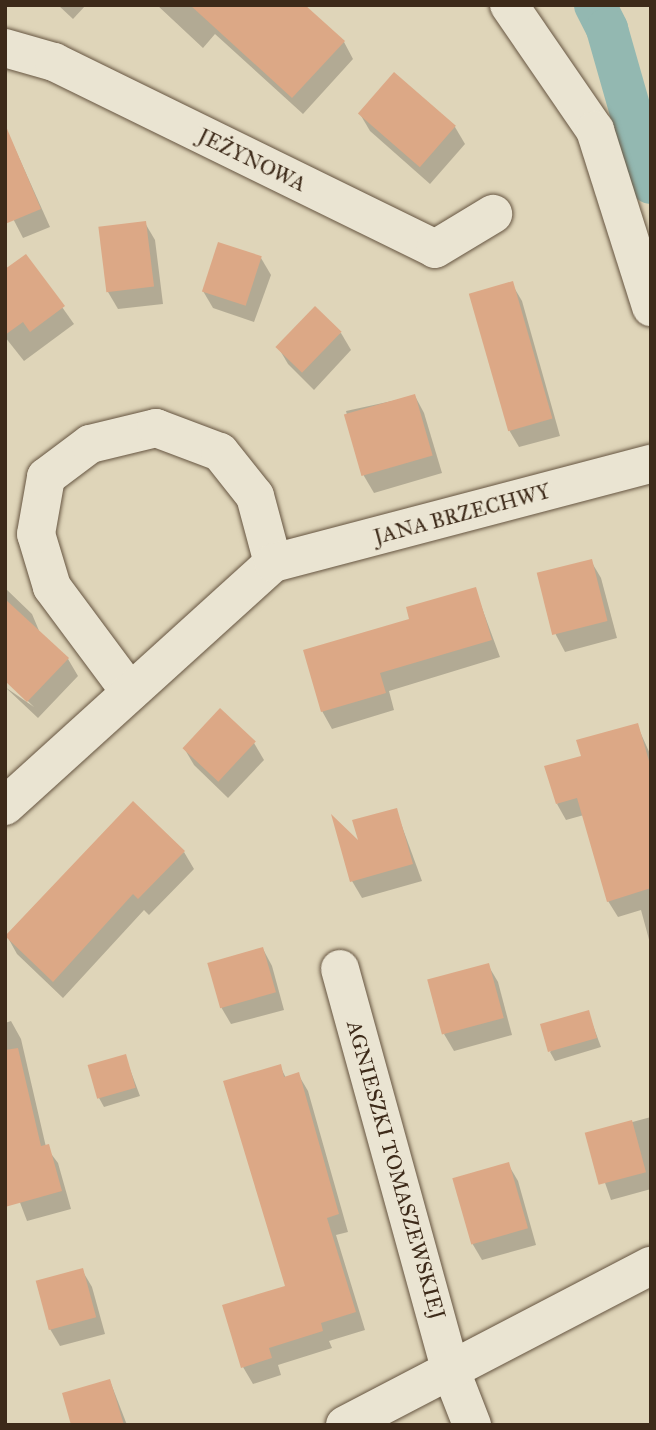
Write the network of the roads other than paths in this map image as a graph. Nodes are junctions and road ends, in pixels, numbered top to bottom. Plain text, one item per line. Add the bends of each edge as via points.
1 (509, 5) edge
2 (5, 48) edge
3 (494, 214) dead end
4 (651, 307) edge
5 (651, 464) edge
6 (273, 563) junction
7 (130, 692) junction
8 (5, 806) edge
9 (340, 969) dead end
10 (651, 1266) edge
11 (451, 1371) junction
12 (345, 1425) edge
13 (472, 1425) edge

1 - 4 street via 594,130
2 - 3 street, JEŻYNOWA via 54,62 435,249
5 - 6 street, JANA BRZECHWY
6 - 7 street, JANA BRZECHWY
6 - 7 street via 255,496 220,452 156,428 90,444 46,477 36,534 52,587
7 - 8 street, JANA BRZECHWY
9 - 11 street, AGNIESZKI TOMASZEWSKIEJ
10 - 11 street
11 - 12 street
11 - 13 street, AGNIESZKI TOMASZEWSKIEJ

